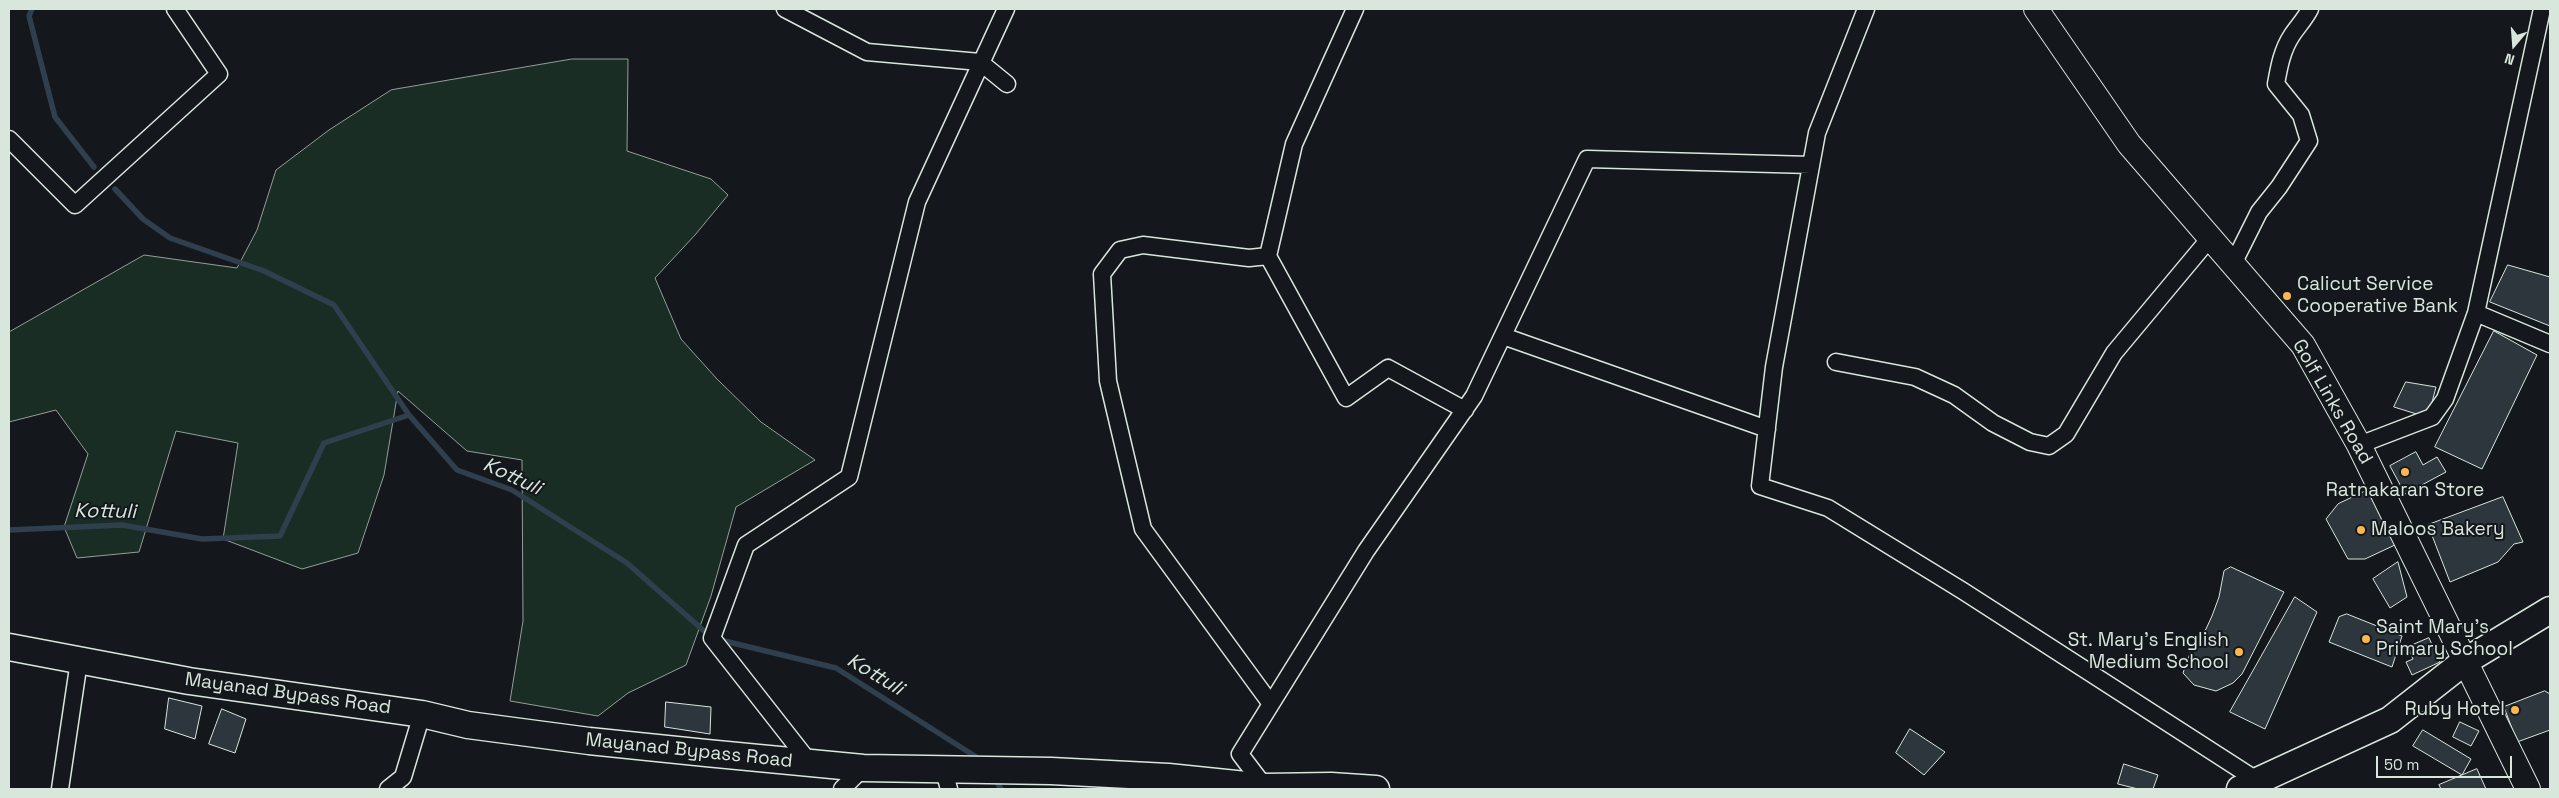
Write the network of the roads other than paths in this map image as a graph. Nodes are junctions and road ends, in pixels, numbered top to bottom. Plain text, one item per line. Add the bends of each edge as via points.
1 (175, 9) edge
2 (1006, 9) edge
3 (1355, 9) edge
4 (1866, 9) edge
5 (2036, 9) edge
6 (2310, 9) edge
7 (2542, 9) edge
8 (792, 11) edge
9 (980, 62) junction
10 (1007, 84) dead end
11 (9, 140) edge
12 (1811, 166) junction
13 (2210, 238) junction
14 (1268, 256) junction
15 (2233, 264) junction
16 (2476, 313) junction
17 (1503, 336) junction
18 (2550, 344) edge
19 (1836, 362) dead end
20 (1465, 410) junction
21 (1767, 429) junction
22 (2359, 446) junction
23 (2550, 610) edge
24 (9, 647) edge
25 (79, 661) junction
26 (2464, 662) junction
27 (1271, 704) junction
28 (422, 714) junction
29 (810, 763) junction
30 (863, 768) junction
31 (948, 777) edge
32 (2249, 785) edge
33 (1265, 786) junction
34 (60, 789) edge
35 (388, 789) edge
36 (842, 789) edge
37 (1376, 789) edge
38 (2528, 789) edge

1 - 11 street via 219,74 75,205
2 - 9 street
3 - 14 street via 1294,144
4 - 12 street via 1817,133
5 - 13 main road, Golf Links Road via 2129,144
6 - 15 street via 2282,56 2276,84 2301,115 2309,141 2259,212
7 - 16 street
8 - 9 street via 867,52
9 - 10 street
9 - 29 street via 917,202 849,476 746,546 712,638
12 - 17 street via 1586,159
12 - 21 street via 1774,367
13 - 15 main road, Golf Links Road
13 - 19 street via 2114,353 2066,434 2050,446 2030,442 1993,423 1954,395 1915,377
14 - 20 street via 1346,398 1388,368
14 - 27 street via 1249,258 1143,245 1120,250 1102,274 1108,381 1143,529
15 - 22 main road, Golf Links Road via 2303,344
16 - 18 street
16 - 22 street via 2445,399 2432,417
17 - 20 street
17 - 21 street
20 - 27 street via 1366,550
21 - 32 street via 1760,486 1828,508 1963,591
22 - 26 main road, Golf Links Road
23 - 26 main road
24 - 25 main road, Mayanad Bypass Road
25 - 28 main road, Mayanad Bypass Road via 189,681
25 - 34 street
26 - 32 main road via 2390,720
26 - 38 main road, Golf Links Road
27 - 33 street via 1240,754
28 - 29 main road, Mayanad Bypass Road via 468,725 589,741
28 - 35 street via 403,777
29 - 30 main road, Mayanad Bypass Road
30 - 31 main road, Mayanad Bypass Road
30 - 36 street
31 - 33 main road, Mayanad Bypass Road via 1051,772
33 - 37 main road, Mayanad Bypass Road

